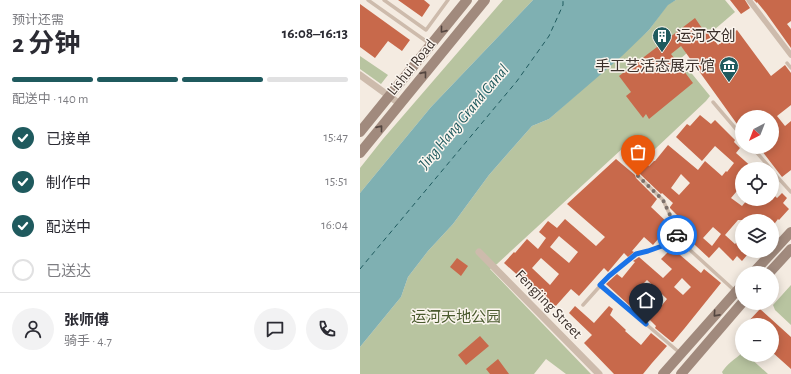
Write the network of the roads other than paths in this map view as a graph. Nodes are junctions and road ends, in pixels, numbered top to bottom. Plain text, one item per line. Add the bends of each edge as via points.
1 (368, 0) edge
2 (384, 0) edge
3 (448, 0) edge
4 (467, 0) edge
5 (485, 0) edge
6 (749, 0) edge
7 (431, 45) junction
8 (791, 55) edge
9 (787, 63) dead end
10 (791, 68) edge
11 (360, 75) edge
12 (389, 97) junction
13 (713, 102) dead end
14 (400, 104) junction
15 (735, 128) edge
16 (360, 132) edge
17 (360, 153) edge
18 (758, 154) edge
19 (764, 162) edge
20 (638, 176) dead end
21 (779, 179) edge
22 (791, 192) edge
23 (791, 232) edge
24 (679, 240) junction
25 (791, 249) edge
26 (479, 252) dead end
27 (759, 266) edge
28 (775, 266) edge
29 (600, 285) junction
30 (735, 285) edge
31 (735, 292) edge
32 (583, 305) dead end
33 (736, 310) edge
34 (680, 354) junction
35 (599, 374) edge
36 (663, 374) edge
37 (680, 374) edge

1 - 7 lane
2 - 3 lane via 426,30
4 -> 7 main road, Lishui Road
14 -> 5 main road, Lishui Road
6 - 8 street
7 - 12 main road, Lishui Road
9 - 10 lane
11 - 12 street
12 - 14 street
12 - 16 main road, Lishui Road
13 - 15 lane
17 -> 14 main road, Lishui Road
18 - 19 lane
20 - 24 lane via 663,200
21 - 22 lane
23 - 27 main road
24 - 29 lane via 636,254
24 - 30 lane
25 - 28 main road
26 - 35 street, Fengjing Street
29 - 32 lane
29 - 34 lane
31 -> 34 main road
33 - 37 main road
34 - 36 main road

